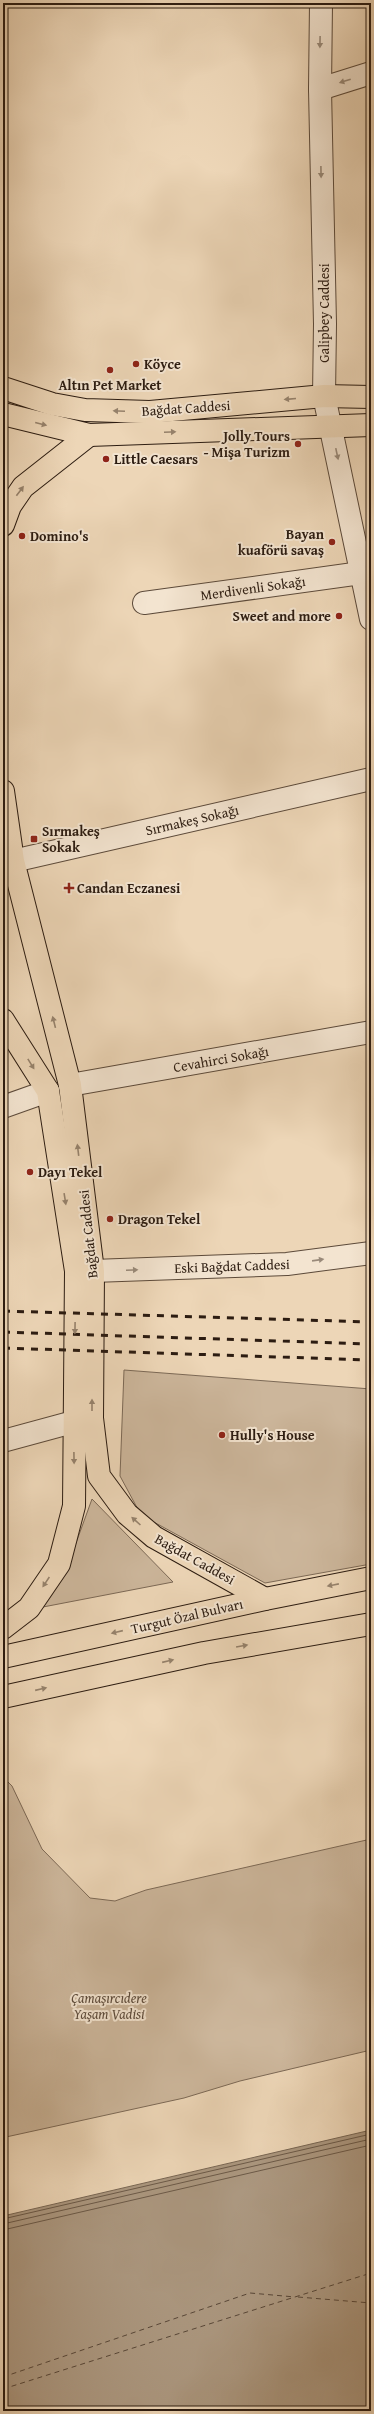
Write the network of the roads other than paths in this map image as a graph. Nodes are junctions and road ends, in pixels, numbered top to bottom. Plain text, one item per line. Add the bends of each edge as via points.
1 (321, 3) edge
2 (371, 74) edge
3 (320, 89) junction
4 (3, 388) edge
5 (324, 396) junction
6 (371, 397) edge
7 (3, 414) edge
8 (331, 425) junction
9 (371, 425) edge
10 (89, 435) junction
11 (3, 525) edge
12 (361, 573) junction
13 (144, 603) dead end
14 (371, 619) edge
15 (371, 779) edge
16 (3, 791) edge
17 (13, 861) junction
18 (3, 1020) edge
19 (371, 1032) edge
20 (70, 1085) junction
21 (48, 1091) junction
22 (3, 1107) edge
23 (371, 1253) edge
24 (84, 1271) junction
25 (74, 1422) junction
26 (3, 1442) edge
27 (371, 1578) edge
28 (265, 1599) junction
29 (371, 1624) edge
30 (3, 1628) edge
31 (3, 1657) edge
32 (3, 1697) edge

1 -> 3 street, Galipbey Caddesi
2 -> 3 street
3 -> 5 street, Galipbey Caddesi
5 -> 4 main road, Bağdat Caddesi via 150,412 85,410 52,404
5 - 6 main road, Bağdat Caddesi
5 - 8 street, Galipbey Caddesi
7 -> 10 main road, Bağdat Caddesi
8 - 9 main road, Bağdat Caddesi
10 -> 8 main road, Bağdat Caddesi
8 -> 12 street, Galipbey Caddesi
11 -> 10 main road via 10,506 23,487
12 - 13 street, Merdivenli Sokağı
12 - 14 street, Galipbey Caddesi
15 - 17 street, Sırmakeş Sokağı
16 - 17 main road, Bağdat Caddesi
20 -> 17 main road, Bağdat Caddesi
18 -> 21 main road
19 - 20 street, Cevahirci Sokağı
20 - 21 main road
24 -> 20 main road, Bağdat Caddesi
21 - 22 street
21 -> 24 main road, Bağdat Caddesi
24 -> 23 street, Eski Bağdat Caddesi via 287,1264
24 -> 25 main road, Bağdat Caddesi
28 -> 24 main road, Bağdat Caddesi via 154,1537 127,1514 99,1476 92,1418
25 - 26 street
25 -> 30 main road, Bağdat Caddesi via 74,1506 58,1564 29,1608
27 -> 28 main road, Turgut Özal Bulvarı
28 -> 31 main road, Turgut Özal Bulvarı
32 -> 29 main road via 204,1653

